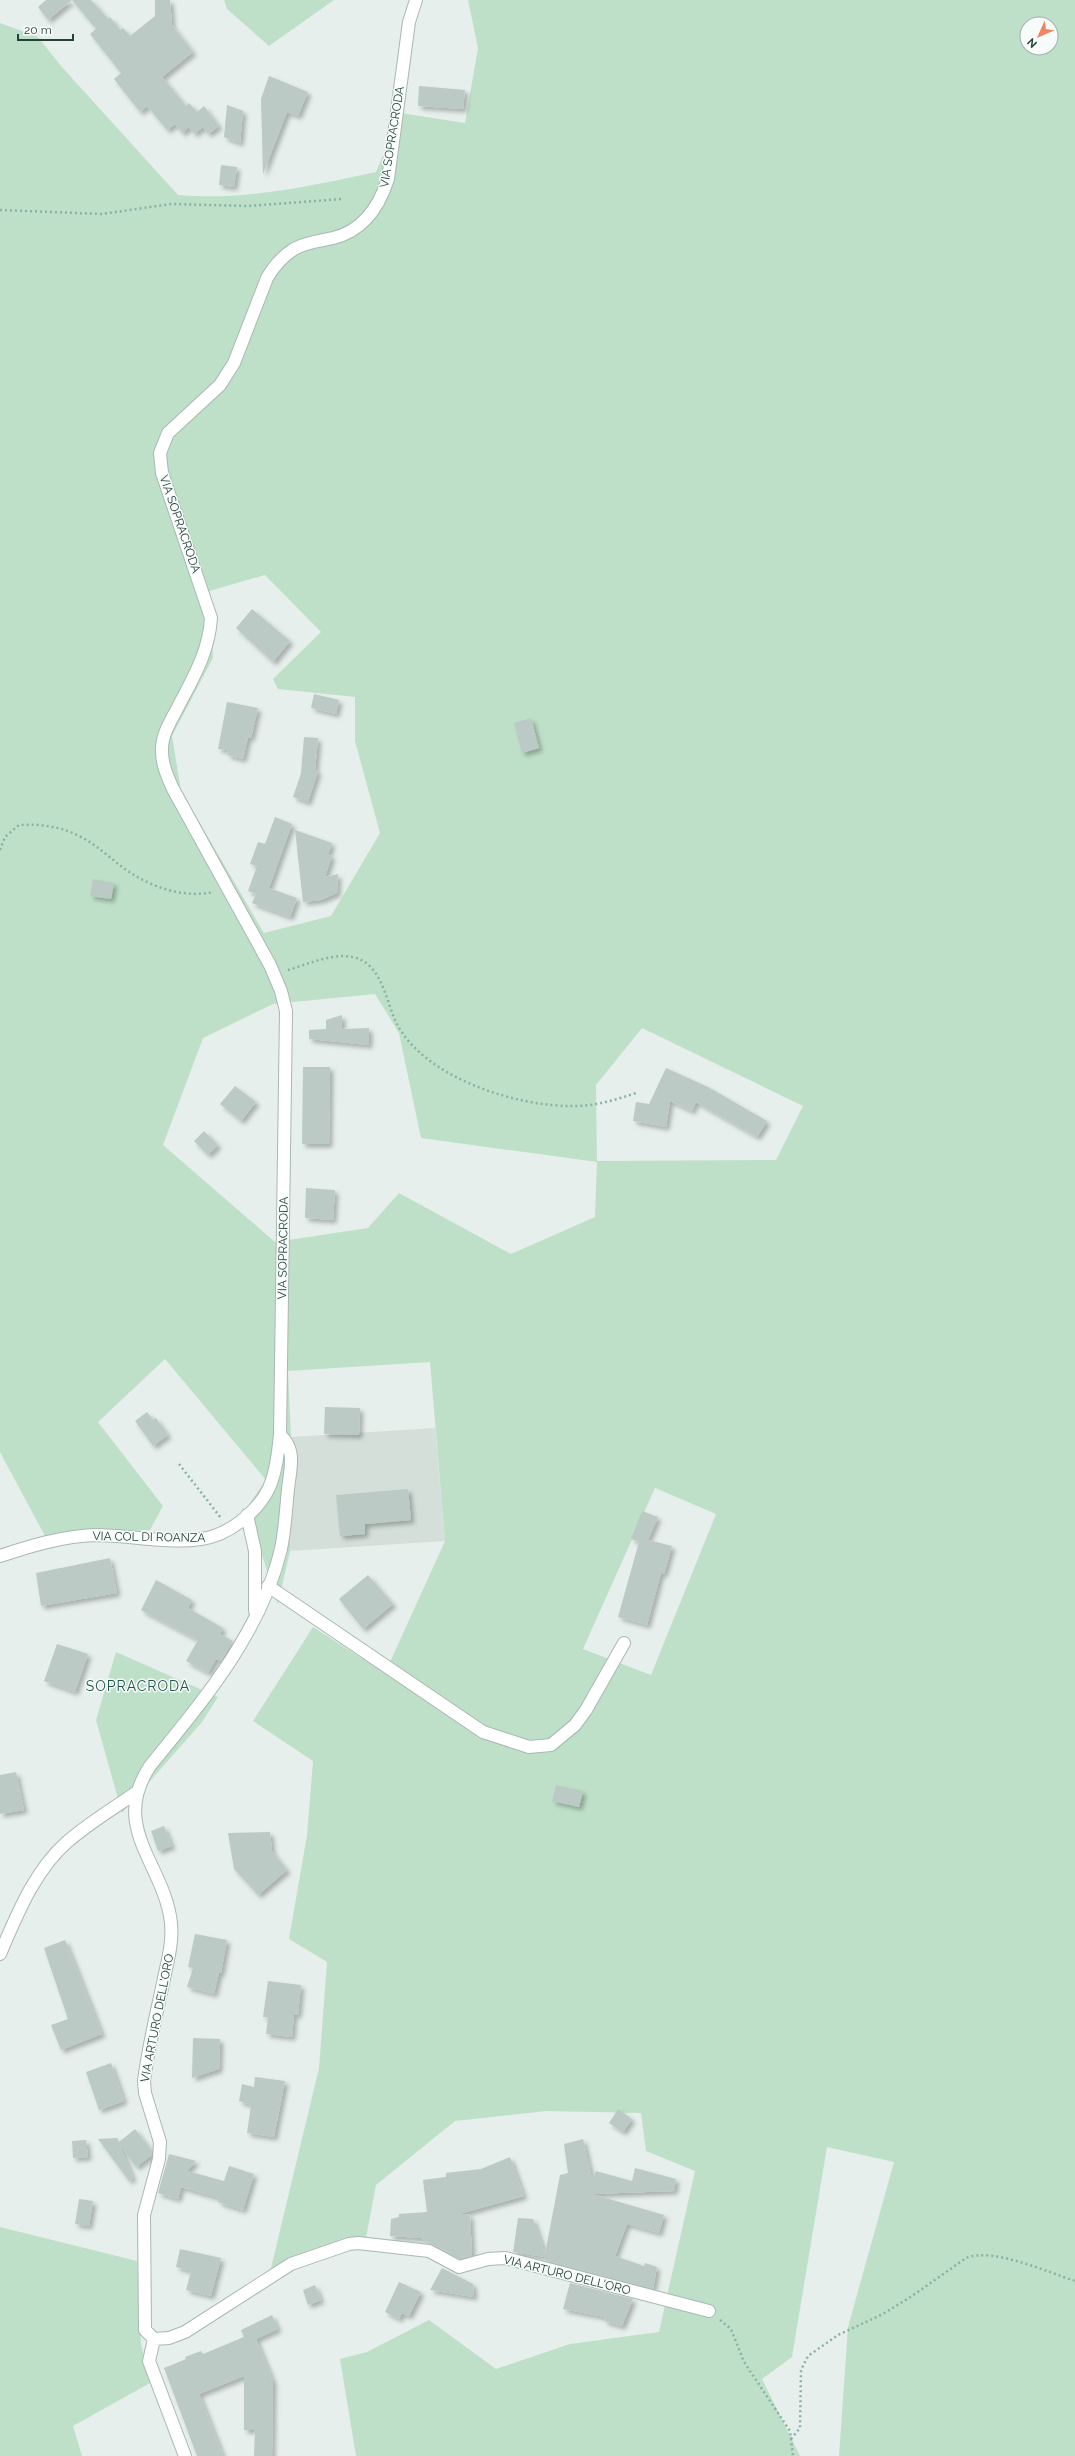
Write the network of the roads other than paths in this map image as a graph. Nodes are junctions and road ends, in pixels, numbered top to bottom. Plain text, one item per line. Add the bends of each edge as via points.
1 (416, 0) edge
2 (280, 1435) junction
3 (247, 1515) junction
4 (0, 1556) edge
5 (268, 1586) junction
6 (255, 1618) junction
7 (624, 1643) dead end
8 (138, 1792) junction
9 (0, 1954) edge
10 (709, 2311) road end
11 (154, 2339) junction
12 (185, 2456) edge

1 - 2 street, VIA SOPRACRODA via 409,22 388,178 383,194 357,229 347,235 306,243 294,249 275,266 267,278 228,374 168,433 160,453 162,474 211,618 210,634 203,660 165,732 163,760 173,789 274,974 281,991 287,1030
2 - 3 street, VIA SOPRACRODA via 274,1475 268,1489
2 - 5 street, VIA ARTURO DELL'ORO via 291,1449 291,1462 281,1549
3 - 4 street, VIA COL DI ROANZA via 230,1529 214,1537 199,1540 93,1535 53,1541
3 - 6 street via 255,1551
5 - 6 street, VIA ARTURO DELL'ORO
5 - 7 street via 484,1732 530,1747 551,1745 575,1725
6 - 8 street, VIA ARTURO DELL'ORO via 224,1671 150,1766 142,1778
8 - 9 street via 84,1828 53,1857 21,1905
8 - 11 street, VIA ARTURO DELL'ORO via 135,1805 136,1828 166,1900 172,1935 144,2081 144,2094 160,2142 159,2158 144,2215 143,2235 143,2324 149,2336
10 - 11 street, VIA ARTURO DELL'ORO via 505,2258 488,2259 459,2267 429,2251 358,2243 291,2264 185,2332 169,2338
11 - 12 street via 149,2361

